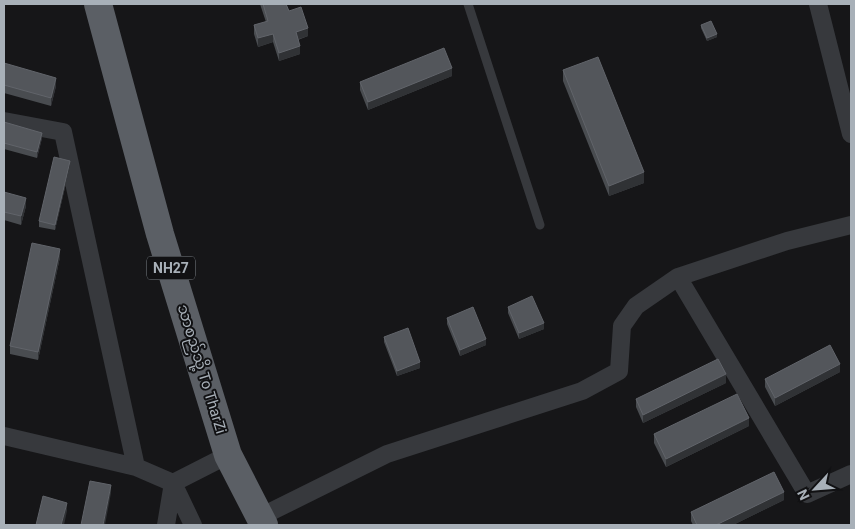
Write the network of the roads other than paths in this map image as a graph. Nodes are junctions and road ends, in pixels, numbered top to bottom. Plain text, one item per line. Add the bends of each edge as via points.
1 (98, 4) edge
2 (468, 4) edge
3 (818, 4) edge
4 (4, 120) edge
5 (851, 134) edge
6 (540, 225) dead end
7 (851, 225) edge
8 (678, 277) junction
9 (4, 436) edge
10 (228, 455) junction
11 (136, 467) junction
12 (851, 474) edge
13 (173, 483) junction
14 (262, 521) edge
15 (166, 525) edge
16 (193, 525) edge

1 - 10 highway, သာစည်သို့ To TharZi / NH27 via 160,234
2 - 6 lane
3 - 5 street
4 - 11 street via 63,132
7 - 8 street via 787,241
8 - 12 street via 806,494
8 - 14 street via 636,306 622,326 619,371 582,391 387,454
9 - 11 street
10 - 13 street
10 - 14 highway, သာစည်သို့ To TharZi / NH27
11 - 13 street
13 - 15 street
13 - 16 street

